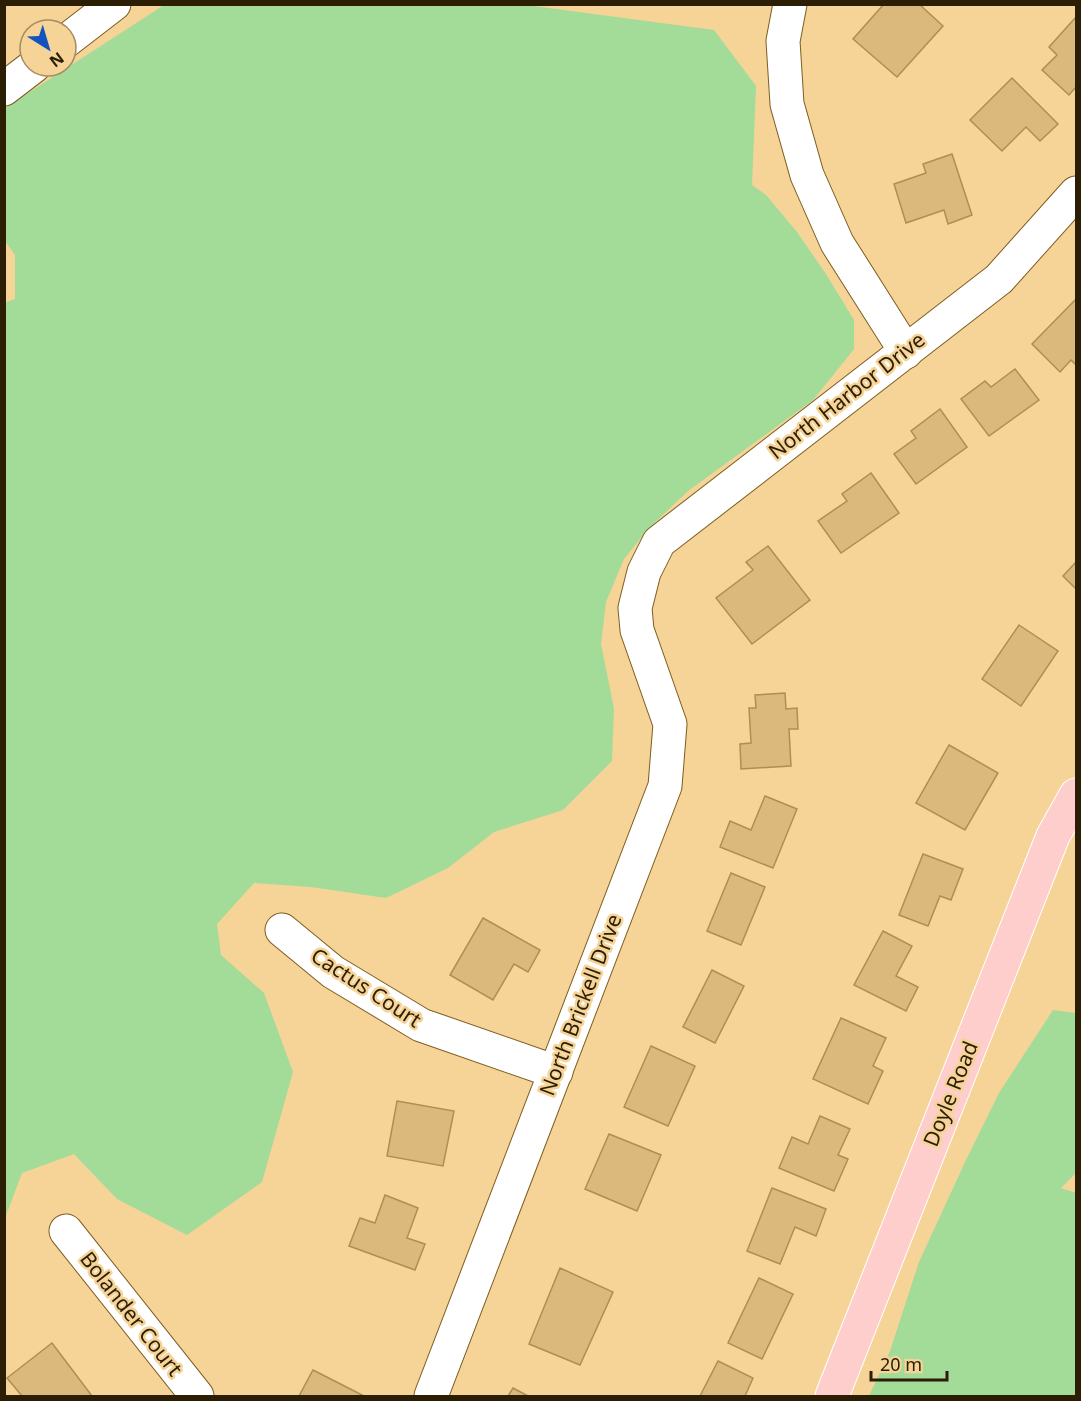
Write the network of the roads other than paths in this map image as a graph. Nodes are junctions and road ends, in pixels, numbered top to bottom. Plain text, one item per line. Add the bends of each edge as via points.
1 (114, 4) edge
2 (790, 4) edge
3 (78, 32) edge
4 (18, 78) edge
5 (4, 89) edge
6 (1077, 193) edge
7 (906, 352) junction
8 (635, 608) joint
9 (1077, 795) edge
10 (282, 930) dead end
11 (556, 1072) junction
12 (66, 1231) dead end
13 (197, 1396) edge
14 (431, 1396) edge
15 (832, 1396) edge

1 - 3 street
2 - 7 street via 783,41 787,104 807,175 837,243
4 - 5 street
6 - 7 street, North Harbor Drive via 999,279
7 - 8 street, North Harbor Drive via 659,542 644,572
8 - 11 street, North Brickell Drive via 637,630 670,724 665,786
9 - 15 main road, Doyle Road via 1053,836
10 - 11 street, Cactus Court via 333,972 421,1025
11 - 14 street, North Brickell Drive
12 - 13 street, Bolander Court

